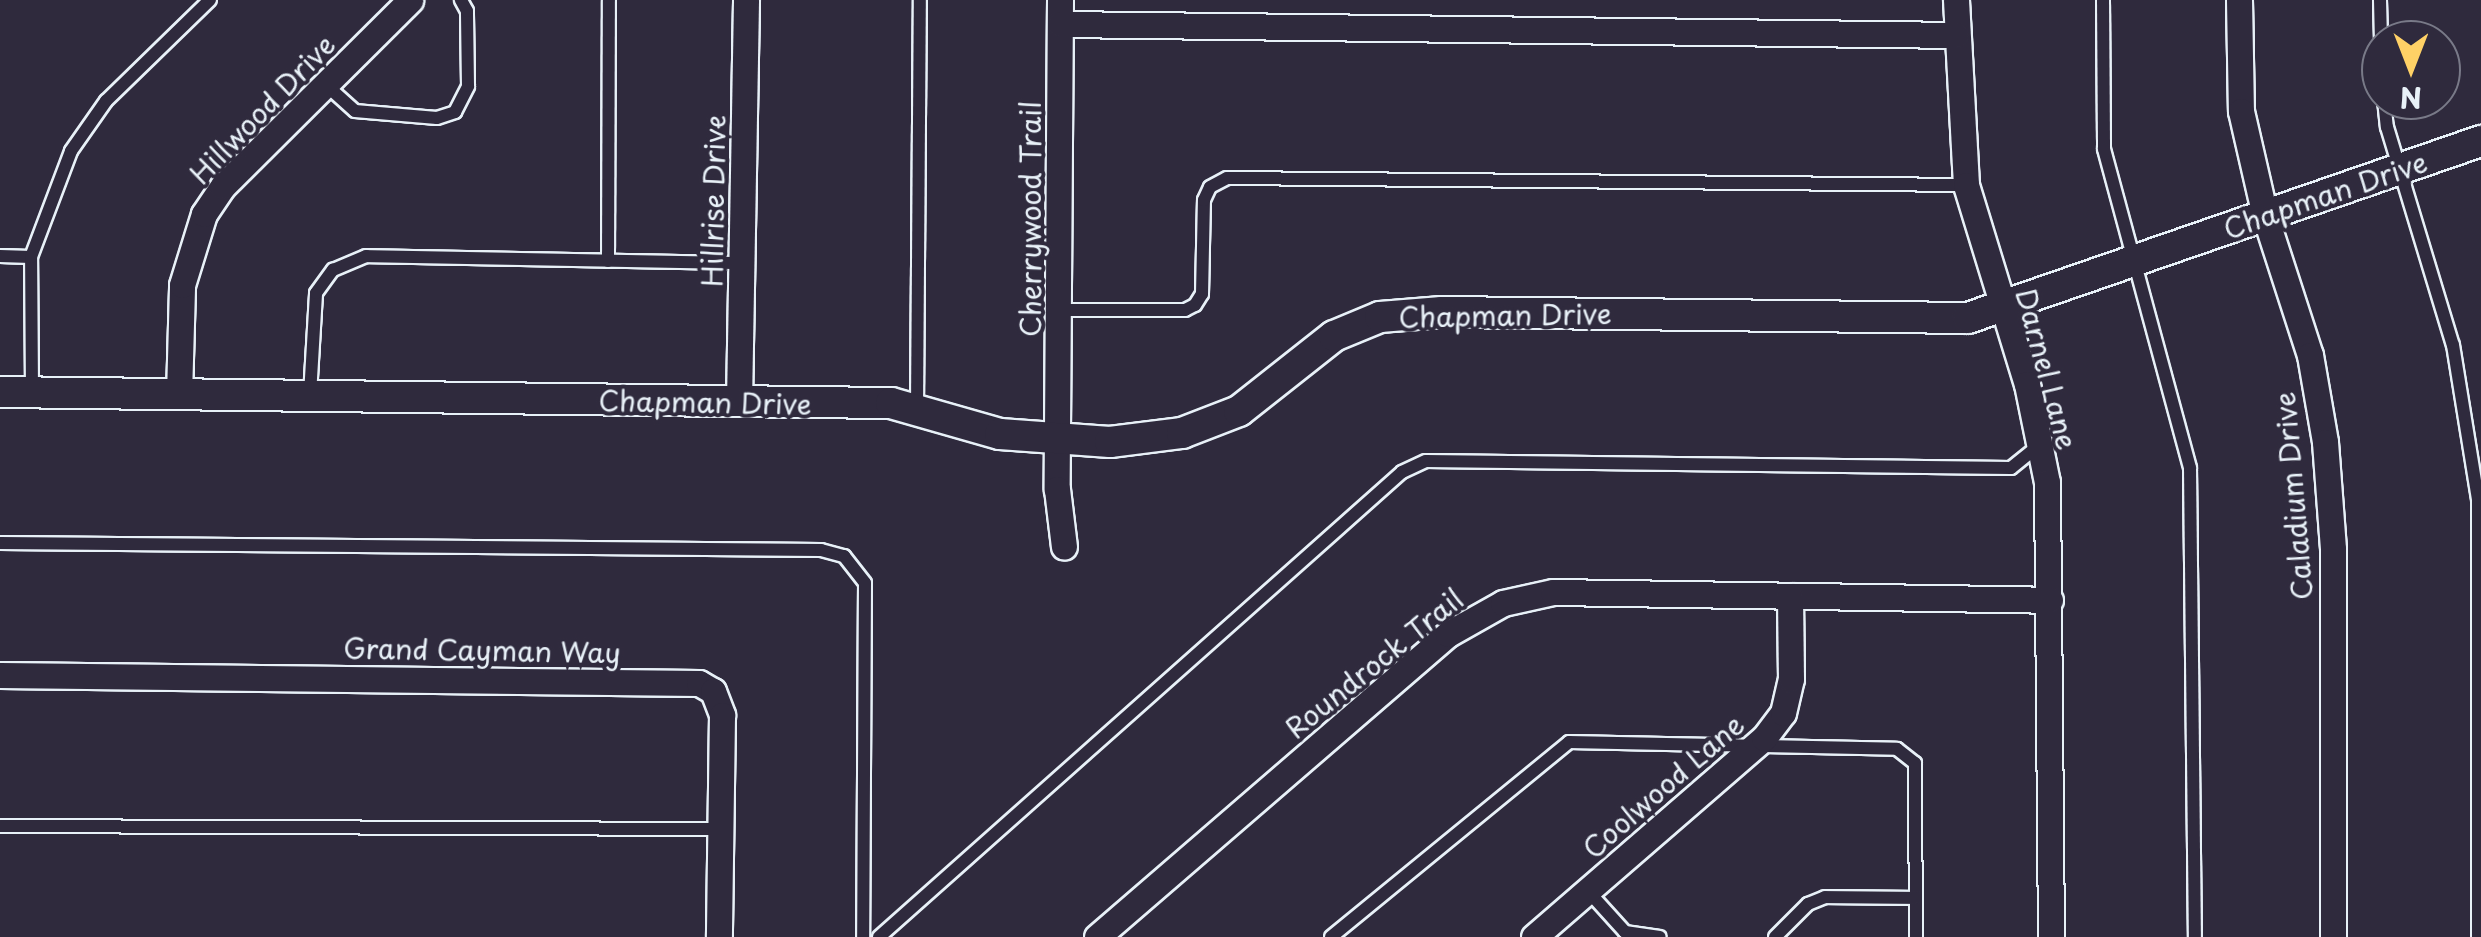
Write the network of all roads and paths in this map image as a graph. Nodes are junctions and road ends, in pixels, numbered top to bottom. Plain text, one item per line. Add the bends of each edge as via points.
1 (210, 0) edge
2 (410, 0) edge
3 (460, 0) edge
4 (609, 0) edge
5 (746, 0) edge
6 (920, 0) edge
7 (1956, 0) edge
8 (2104, 0) edge
9 (2239, 0) edge
10 (1060, 12) edge
11 (1956, 35) junction
12 (324, 84) junction
13 (2388, 120) edge
14 (2481, 141) edge
15 (2399, 170) junction
16 (1966, 185) junction
17 (2265, 216) junction
18 (0, 256) edge
19 (31, 257) junction
20 (2133, 260) junction
21 (608, 261) junction
22 (742, 263) junction
23 (2000, 309) junction
24 (1060, 310) junction
25 (0, 392) edge
26 (32, 393) junction
27 (179, 395) junction
28 (310, 397) junction
29 (740, 402) junction
30 (917, 407) junction
31 (1060, 437) junction
32 (2039, 444) junction
33 (0, 544) edge
34 (1064, 547) dead end
35 (1790, 596) junction
36 (2050, 600) junction
37 (0, 675) edge
38 (1752, 749) junction
39 (0, 826) edge
40 (721, 828) junction
41 (1588, 891) junction
42 (1916, 898) junction
43 (719, 937) edge
44 (863, 937) edge
45 (879, 937) edge
46 (1097, 937) edge
47 (1330, 937) edge
48 (1534, 937) edge
49 (1660, 937) edge
50 (1775, 937) edge
51 (1916, 937) edge
52 (2051, 937) edge
53 (2195, 937) edge
54 (2333, 937) edge
55 (2478, 937) edge

1 - 19 lane via 106,100 80,138
2 - 12 street, Hillwood Drive
3 - 12 lane via 467,11 468,86 455,112 436,118 355,111
4 - 21 lane
5 - 22 street, Hillrise Drive
6 - 30 lane
7 - 11 street, Darnel Lane
8 - 20 lane via 2104,149
9 - 17 street, Caladium Drive via 2241,111
10 - 11 street
10 - 24 street, Cherrywood Trail
11 - 16 street, Darnel Lane
12 - 27 street, Hillwood Drive via 204,214 182,285
13 - 15 lane
14 - 15 street, Chapman Drive
15 - 17 street, Chapman Drive
15 - 55 lane via 2453,345 2478,499
16 - 23 street, Darnel Lane
16 - 24 lane via 1227,178 1210,186 1204,200 1202,294 1196,305
17 - 20 street, Chapman Drive
17 - 54 street, Caladium Drive via 2297,306 2325,442 2332,549
18 - 19 lane
19 - 26 lane
20 - 23 street, Chapman Drive
20 - 53 lane via 2190,468
21 - 22 lane
21 - 28 lane via 366,256 333,270 316,294
22 - 29 street, Hillrise Drive
23 - 31 street, Chapman Drive via 1968,318 1462,312 1380,317 1334,336 1239,411 1182,434 1110,442
23 - 32 street, Darnel Lane
24 - 31 street, Cherrywood Trail
25 - 26 street, Chapman Drive
26 - 27 street, Chapman Drive
27 - 28 street, Chapman Drive
28 - 29 street, Chapman Drive
29 - 30 street, Chapman Drive
30 - 31 street, Chapman Drive via 1000,434
31 - 34 street, Cherrywood Trail
32 - 36 street, Darnel Lane via 2047,482
32 - 45 lane via 2012,468 1426,461 1402,472
33 - 44 lane via 821,550 844,556 865,583
35 - 36 street, Roundrock Trail
35 - 38 street, Coolwood Lane via 1791,679 1783,713
35 - 46 street, Roundrock Trail via 1553,592 1474,616
36 - 52 street, Darnel Lane
37 - 40 street, Grand Cayman Way via 699,683 713,691 722,715
38 - 41 street, Coolwood Lane
38 - 42 lane via 1897,749 1915,762
38 - 47 lane via 1569,742
39 - 40 lane
40 - 43 street, Grand Cayman Way
41 - 48 street, Coolwood Lane
41 - 49 lane via 1625,932
42 - 50 lane via 1826,898 1808,904
42 - 51 lane

